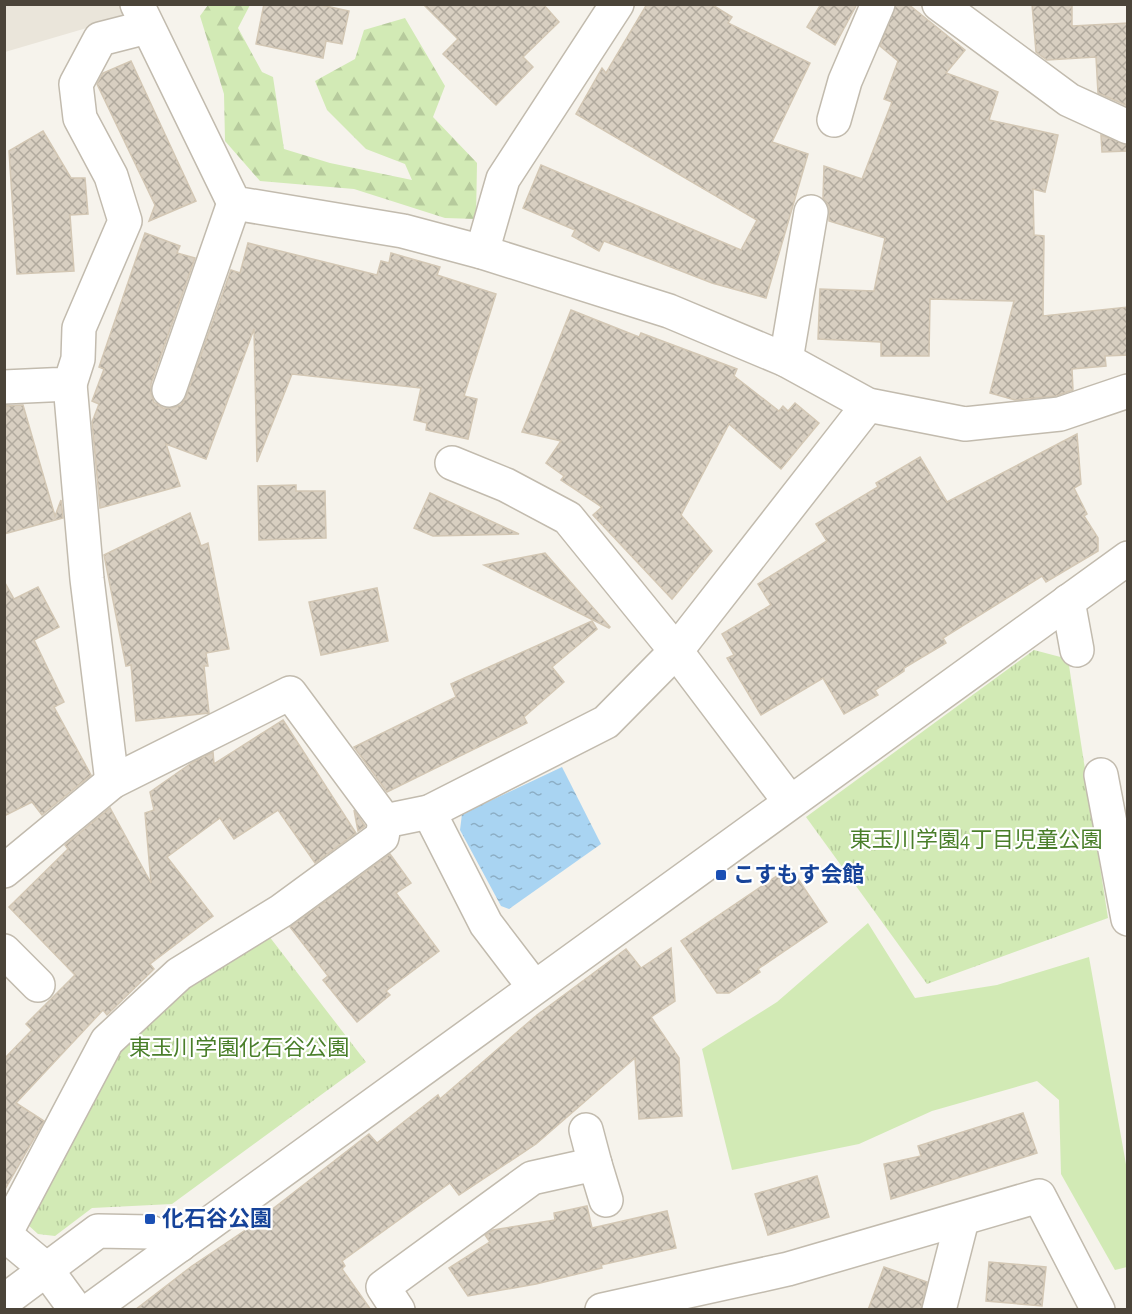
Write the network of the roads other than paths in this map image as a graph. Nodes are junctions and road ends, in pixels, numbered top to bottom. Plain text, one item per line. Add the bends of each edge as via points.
1 (617, 4) edge
2 (878, 4) edge
3 (939, 4) edge
4 (142, 16) edge
5 (834, 120) dead end
6 (1128, 127) edge
7 (234, 202) junction
8 (811, 212) dead end
9 (482, 252) junction
10 (786, 360) junction
11 (70, 384) junction
12 (4, 387) edge
13 (169, 390) dead end
14 (1128, 391) edge
15 (868, 405) junction
16 (452, 463) dead end
17 (1128, 558) edge
18 (1068, 601) junction
19 (1077, 650) dead end
20 (675, 651) junction
21 (1101, 775) dead end
22 (112, 782) junction
23 (790, 802) junction
24 (429, 812) junction
25 (385, 821) junction
26 (5, 868) edge
27 (1128, 919) edge
28 (4, 951) edge
29 (38, 985) dead end
30 (534, 987) junction
31 (586, 1130) dead end
32 (595, 1164) junction
33 (606, 1200) dead end
34 (962, 1220) junction
35 (5, 1234) edge
36 (180, 1245) junction
37 (46, 1269) junction
38 (4, 1301) edge
39 (76, 1310) edge
40 (90, 1310) edge
41 (398, 1310) edge
42 (602, 1310) edge
43 (939, 1310) edge
44 (1098, 1310) edge

1 - 9 street via 503,179
2 - 5 street via 845,81
3 - 6 street via 1069,100
4 - 7 street
4 - 11 street via 100,39 76,84 80,118 111,176 125,221 79,328 78,359
7 - 9 street via 403,231
7 - 13 street
8 - 10 street
9 - 10 street via 669,311
10 - 15 street
11 - 12 street
11 - 22 street via 87,579
14 - 15 street via 1060,414 965,424
15 - 20 street
16 - 20 street via 506,485 568,518
17 - 18 street
18 - 19 street
18 - 23 street
20 - 23 street
20 - 24 street via 606,722
21 - 27 street
22 - 25 street via 290,693
22 - 26 street
23 - 30 street
24 - 25 street
24 - 30 street via 486,924
25 - 35 street via 382,837 281,911 179,974 107,1041
28 - 29 street
30 - 36 street
31 - 32 street
32 - 33 street
32 - 41 street via 532,1178 392,1280 383,1287
34 - 42 street via 788,1269
34 - 43 street
34 - 44 street via 1039,1196
35 - 37 street
36 - 37 street via 150,1232 98,1231
36 - 40 street
37 - 38 street
37 - 39 street

